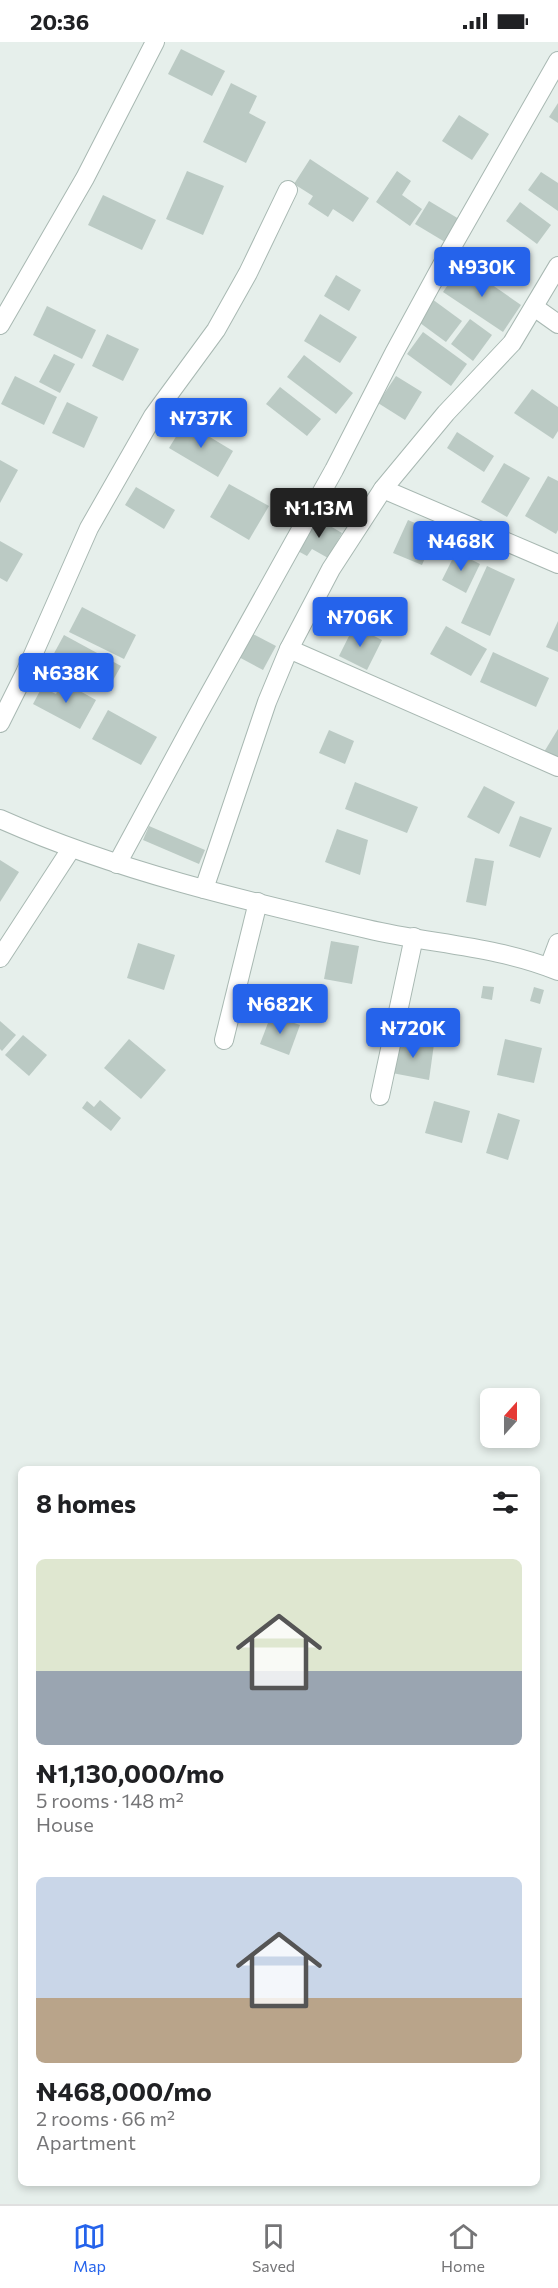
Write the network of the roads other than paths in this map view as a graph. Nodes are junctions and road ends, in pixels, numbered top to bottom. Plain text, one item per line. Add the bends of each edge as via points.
1 (155, 42) edge
2 (558, 61) edge
3 (288, 190) dead end
4 (558, 266) edge
5 (534, 307) junction
6 (558, 324) edge
7 (0, 325) edge
8 (383, 489) junction
9 (558, 564) edge
10 (289, 649) junction
11 (0, 723) edge
12 (558, 767) edge
13 (0, 819) edge
14 (70, 849) junction
15 (117, 864) junction
16 (204, 889) junction
17 (258, 902) junction
18 (414, 938) junction
19 (558, 942) edge
20 (0, 958) edge
21 (554, 969) edge
22 (224, 1040) dead end
23 (380, 1096) dead end

1 - 7 street via 85,178
2 - 15 street via 444,262
3 - 11 street via 216,330 153,416 89,528
4 - 5 street
5 - 6 street
5 - 8 street via 512,343 446,413
8 - 9 street
8 - 10 street via 331,569
10 - 12 street
10 - 16 street via 267,702
13 - 14 street
14 - 15 street
14 - 20 street
15 - 16 street
16 - 17 street
17 - 18 street
17 - 22 street
18 - 21 street via 504,954
18 - 23 street
19 - 21 street

